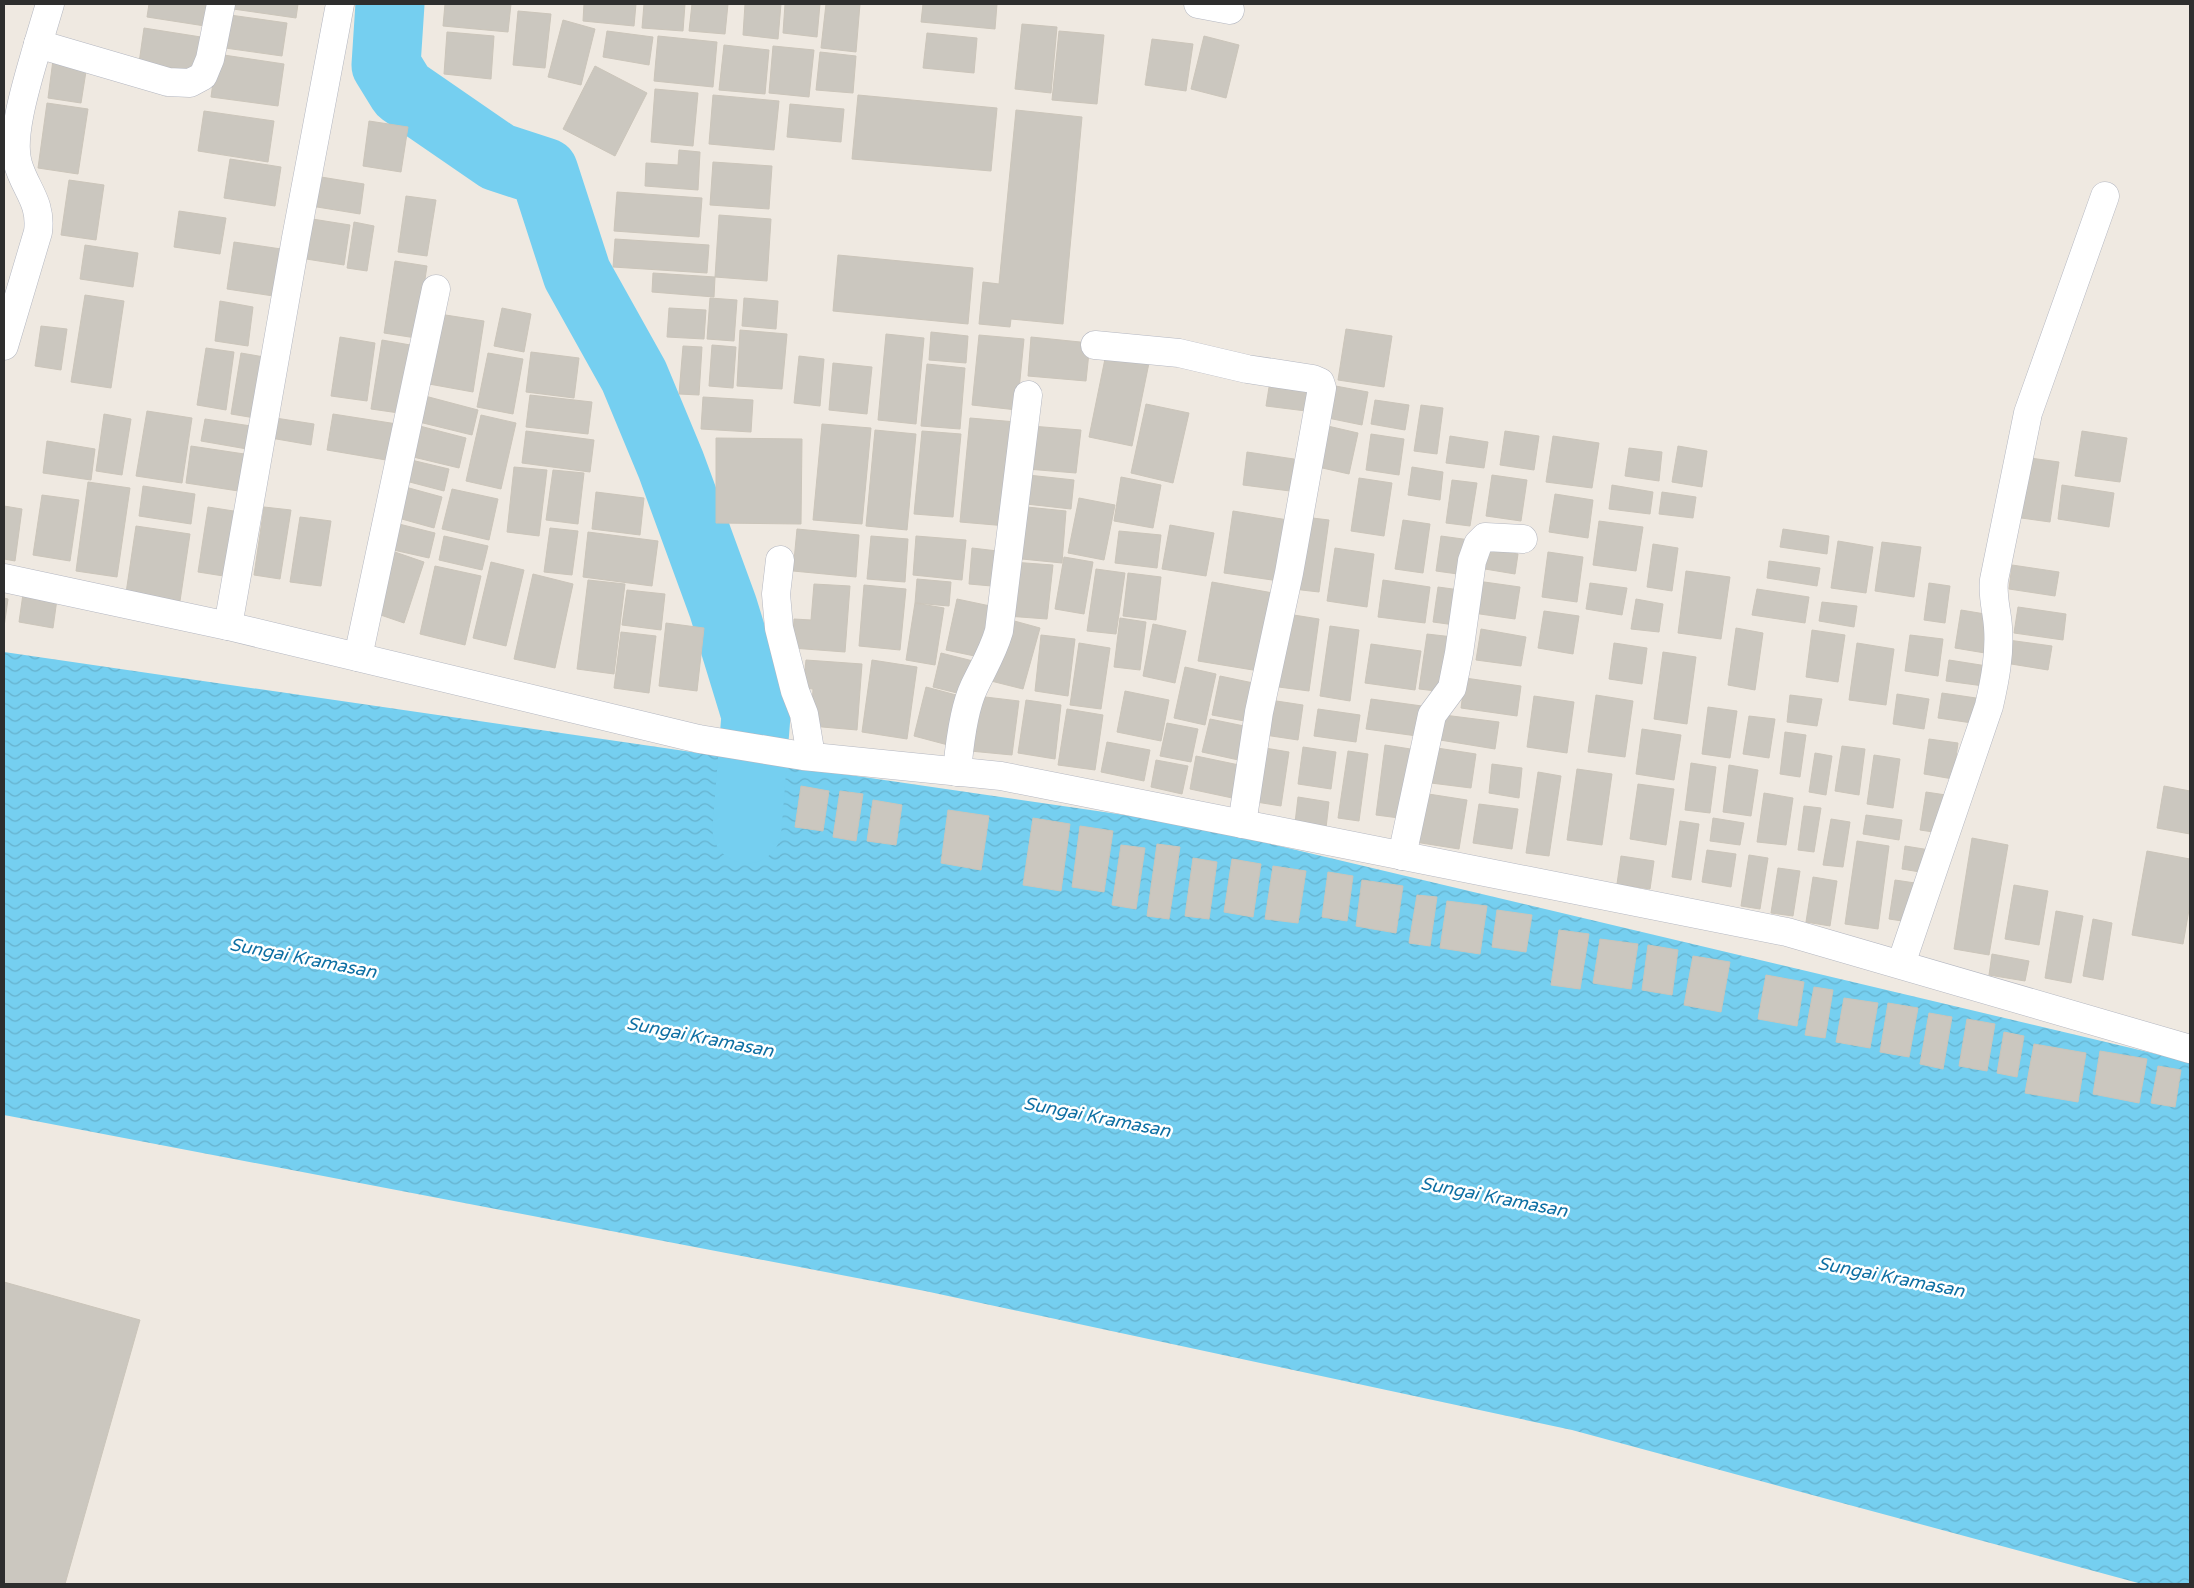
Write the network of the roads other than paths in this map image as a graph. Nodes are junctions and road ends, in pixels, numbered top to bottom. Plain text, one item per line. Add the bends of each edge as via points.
1 (50, 4) edge
2 (220, 4) edge
3 (340, 4) edge
4 (1198, 4) edge
5 (1230, 10) dead end
6 (38, 44) junction
7 (2105, 196) dead end
8 (436, 289) dead end
9 (1095, 345) dead end
10 (4, 346) edge
11 (1028, 395) dead end
12 (1524, 539) dead end
13 (780, 560) dead end
14 (4, 578) edge
15 (228, 626) junction
16 (358, 657) junction
17 (807, 756) junction
18 (958, 772) junction
19 (1242, 824) junction
20 (1402, 856) junction
21 (1901, 964) junction
22 (2190, 1047) edge

1 - 6 street
2 - 6 street via 210,59 203,76 190,83 168,82
3 - 15 street
4 - 5 street
6 - 10 street via 24,94 16,143 18,164 40,218
7 - 21 street via 2028,413 1992,593 1999,648 1989,706
8 - 16 street
9 - 19 street via 1179,353 1246,369 1313,379 1320,382 1322,388 1289,573 1259,712
11 - 18 street via 1000,630 969,702
12 - 20 street via 1485,536 1478,544 1472,561 1452,688 1432,715
13 - 17 street via 776,594 779,628 804,714
14 - 15 street
15 - 16 street
16 - 17 street via 699,740
17 - 18 street
18 - 19 street via 1001,776
19 - 20 street
20 - 21 street via 1787,932
21 - 22 street

